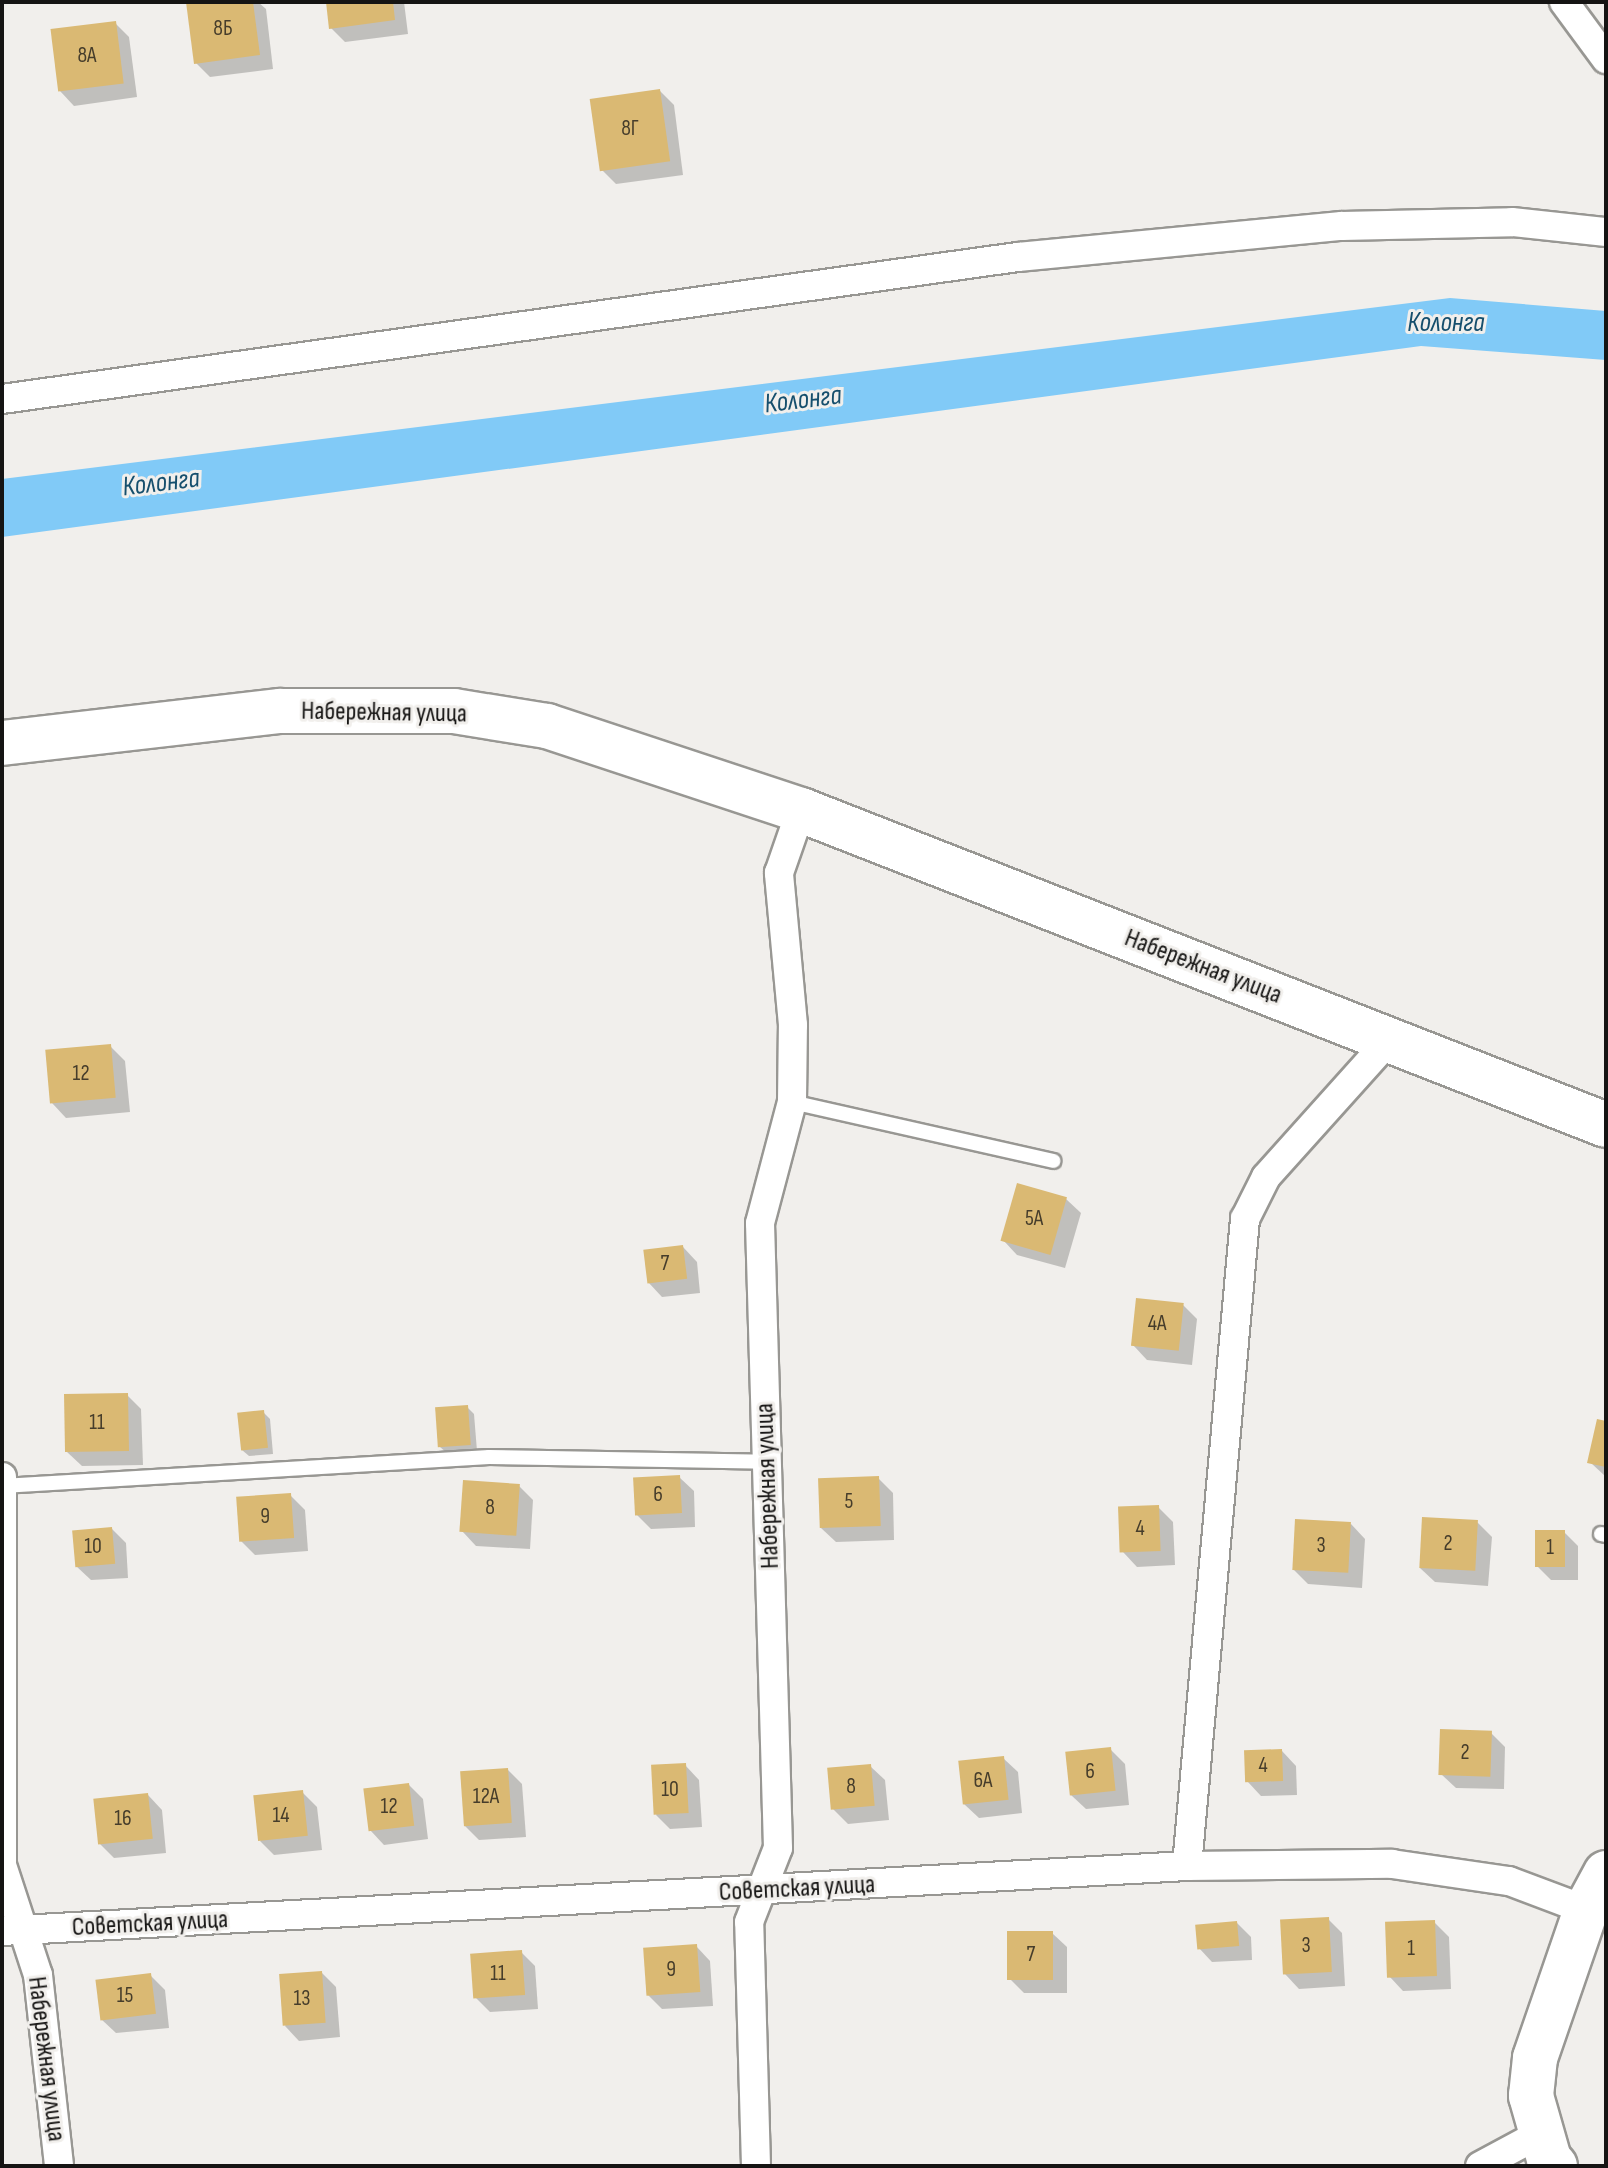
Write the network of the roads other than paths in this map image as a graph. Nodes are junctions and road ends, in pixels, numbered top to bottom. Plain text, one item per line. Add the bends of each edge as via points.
1 (1564, 2) edge
2 (1606, 59) edge
3 (1606, 232) edge
4 (2, 399) edge
5 (2, 743) edge
6 (801, 810) junction
7 (1389, 1040) junction
8 (792, 1102) junction
9 (1606, 1125) edge
10 (1053, 1161) dead end
11 (767, 1462) junction
12 (2, 1477) edge
13 (2, 1486) edge
14 (2, 1548) edge
15 (1187, 1866) junction
16 (763, 1891) junction
17 (1596, 1892) edge
18 (13, 1931) edge
19 (1548, 2150) edge
20 (59, 2166) edge
21 (756, 2166) edge
22 (1480, 2166) edge

1 - 2 street
3 - 4 street via 1512,222 1342,226 1033,256
5 - 6 highway, Набережная улица via 280,711 454,711 547,726
6 - 7 highway, Набережная улица
6 - 8 street, Набережная улица via 779,873 793,1025
7 - 9 highway, Набережная улица
7 - 15 street via 1266,1177 1245,1219
8 - 10 lane
8 - 11 street, Набережная улица via 760,1223
11 - 13 lane via 489,1457
11 - 16 street, Набережная улица via 778,1848
12 - 13 street, Набережная улица
13 - 14 street, Набережная улица
14 - 18 street, Набережная улица via 2,1865
15 - 16 street, Советская улица
15 - 17 street, Советская улица via 1392,1864
16 - 18 street, Советская улица
16 - 21 street, Набережная улица via 749,1922
17 - 19 highway via 1535,2058 1531,2096
18 - 20 street, Набережная улица via 38,1975
19 - 22 street

